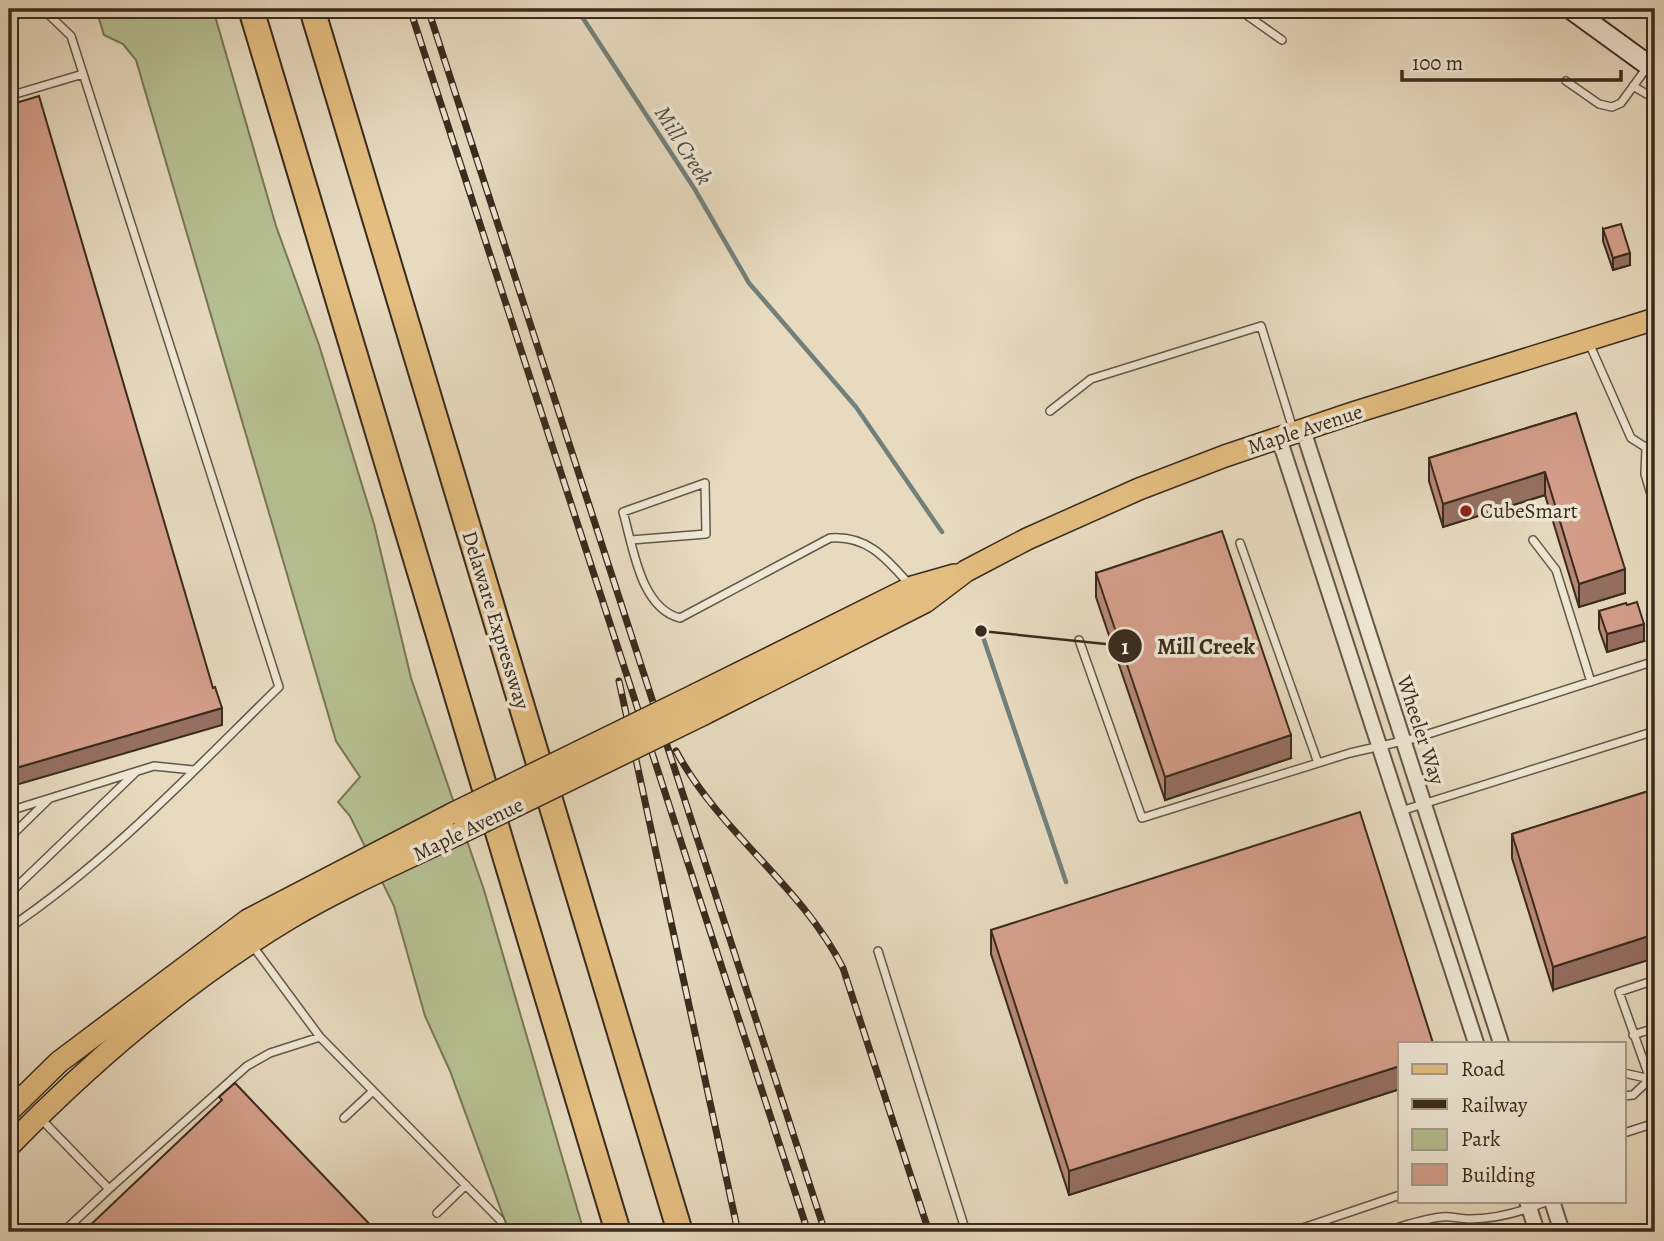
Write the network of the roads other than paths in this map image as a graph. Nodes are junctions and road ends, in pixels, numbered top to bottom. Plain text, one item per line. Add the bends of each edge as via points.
1 (251, 9) edge
2 (312, 9) edge
3 (1238, 9) edge
4 (1571, 9) edge
5 (9, 13) edge
6 (1282, 40) dead end
7 (1652, 67) edge
8 (83, 74) junction
9 (1566, 81) dead end
10 (1633, 86) junction
11 (9, 96) edge
12 (1655, 99) edge
13 (1655, 319) edge
14 (1588, 339) junction
15 (1050, 411) dead end
16 (1292, 434) junction
17 (1646, 448) junction
18 (1655, 449) edge
19 (1655, 508) edge
20 (631, 540) junction
21 (1533, 540) dead end
22 (1240, 543) dead end
23 (966, 571) junction
24 (912, 587) junction
25 (1079, 640) dead end
26 (1655, 662) edge
27 (1591, 682) junction
28 (700, 704) junction
29 (1655, 731) edge
30 (1403, 739) junction
31 (1379, 745) junction
32 (1318, 763) junction
33 (193, 770) junction
34 (138, 771) junction
35 (51, 797) junction
36 (1423, 804) junction
37 (9, 811) edge
38 (1401, 811) junction
39 (9, 838) edge
40 (9, 894) edge
41 (9, 928) edge
42 (251, 943) junction
43 (878, 951) dead end
44 (1655, 980) edge
45 (1655, 1028) edge
46 (1633, 1035) junction
47 (320, 1037) junction
48 (1476, 1042) edge
49 (1501, 1042) edge
50 (1626, 1073) edge
51 (1653, 1078) edge
52 (373, 1091) junction
53 (1626, 1096) edge
54 (13, 1098) edge
55 (38, 1116) junction
56 (344, 1118) dead end
57 (1655, 1123) edge
58 (1626, 1132) edge
59 (9, 1146) edge
60 (466, 1185) junction
61 (109, 1189) junction
62 (1398, 1196) edge
63 (1550, 1202) edge
64 (1528, 1205) edge
65 (437, 1213) dead end
66 (1557, 1231) edge
67 (63, 1232) edge
68 (505, 1232) edge
69 (618, 1232) edge
70 (680, 1232) edge
71 (966, 1232) edge
72 (1291, 1232) edge
73 (1384, 1232) edge
74 (1537, 1232) edge

1 - 69 highway
2 - 70 highway, Delaware Expressway
3 - 6 lane
4 - 7 main road
5 - 8 lane via 47,13 71,36
7 - 10 lane
8 - 11 lane
8 - 33 lane via 279,687
9 - 10 lane via 1599,104 1612,107 1621,103
10 - 12 lane
13 - 14 main road, Maple Avenue
14 - 16 main road, Maple Avenue
14 - 17 lane via 1631,439
15 - 16 lane via 1091,379 1261,326
16 - 23 main road, Maple Avenue via 1139,489
16 - 30 street, Wheeler Way
16 - 31 street, Wheeler Way
17 - 18 lane
17 - 19 lane via 1645,474
20 - 20 lane via 623,512 705,483 706,534
20 - 24 lane via 653,601 665,615 680,618 830,538 849,537 871,545
21 - 27 lane via 1556,569
22 - 32 lane
23 - 24 main road, Maple Avenue
23 - 28 main road, Maple Avenue via 925,602
24 - 28 main road, Maple Avenue
25 - 32 lane via 1142,818
26 - 27 lane
27 - 30 lane
28 - 42 main road, Maple Avenue, bridge via 458,834 335,894
28 - 54 main road, Maple Avenue, bridge via 454,813 248,920
29 - 36 lane
30 - 31 lane
30 - 36 street, Wheeler Way
31 - 32 lane
31 - 38 street, Wheeler Way
33 - 34 lane via 154,766
33 - 41 lane via 50,900
34 - 35 lane
34 - 40 lane
35 - 37 lane
35 - 39 lane
36 - 38 lane
36 - 49 street, Wheeler Way
38 - 48 street, Wheeler Way
42 - 47 lane
42 - 55 main road, Maple Avenue via 122,1037
43 - 71 lane
44 - 46 lane via 1619,992
45 - 46 lane
46 - 51 lane
47 - 52 lane
47 - 61 lane via 270,1053 247,1066
50 - 51 lane
51 - 53 lane
52 - 56 lane
52 - 60 lane
55 - 59 main road, Maple Avenue
55 - 61 lane
57 - 58 lane
60 - 65 lane
60 - 68 lane via 500,1220
61 - 67 lane
62 - 72 lane
63 - 66 street
64 - 73 lane via 1470,1219 1428,1219
64 - 74 street

